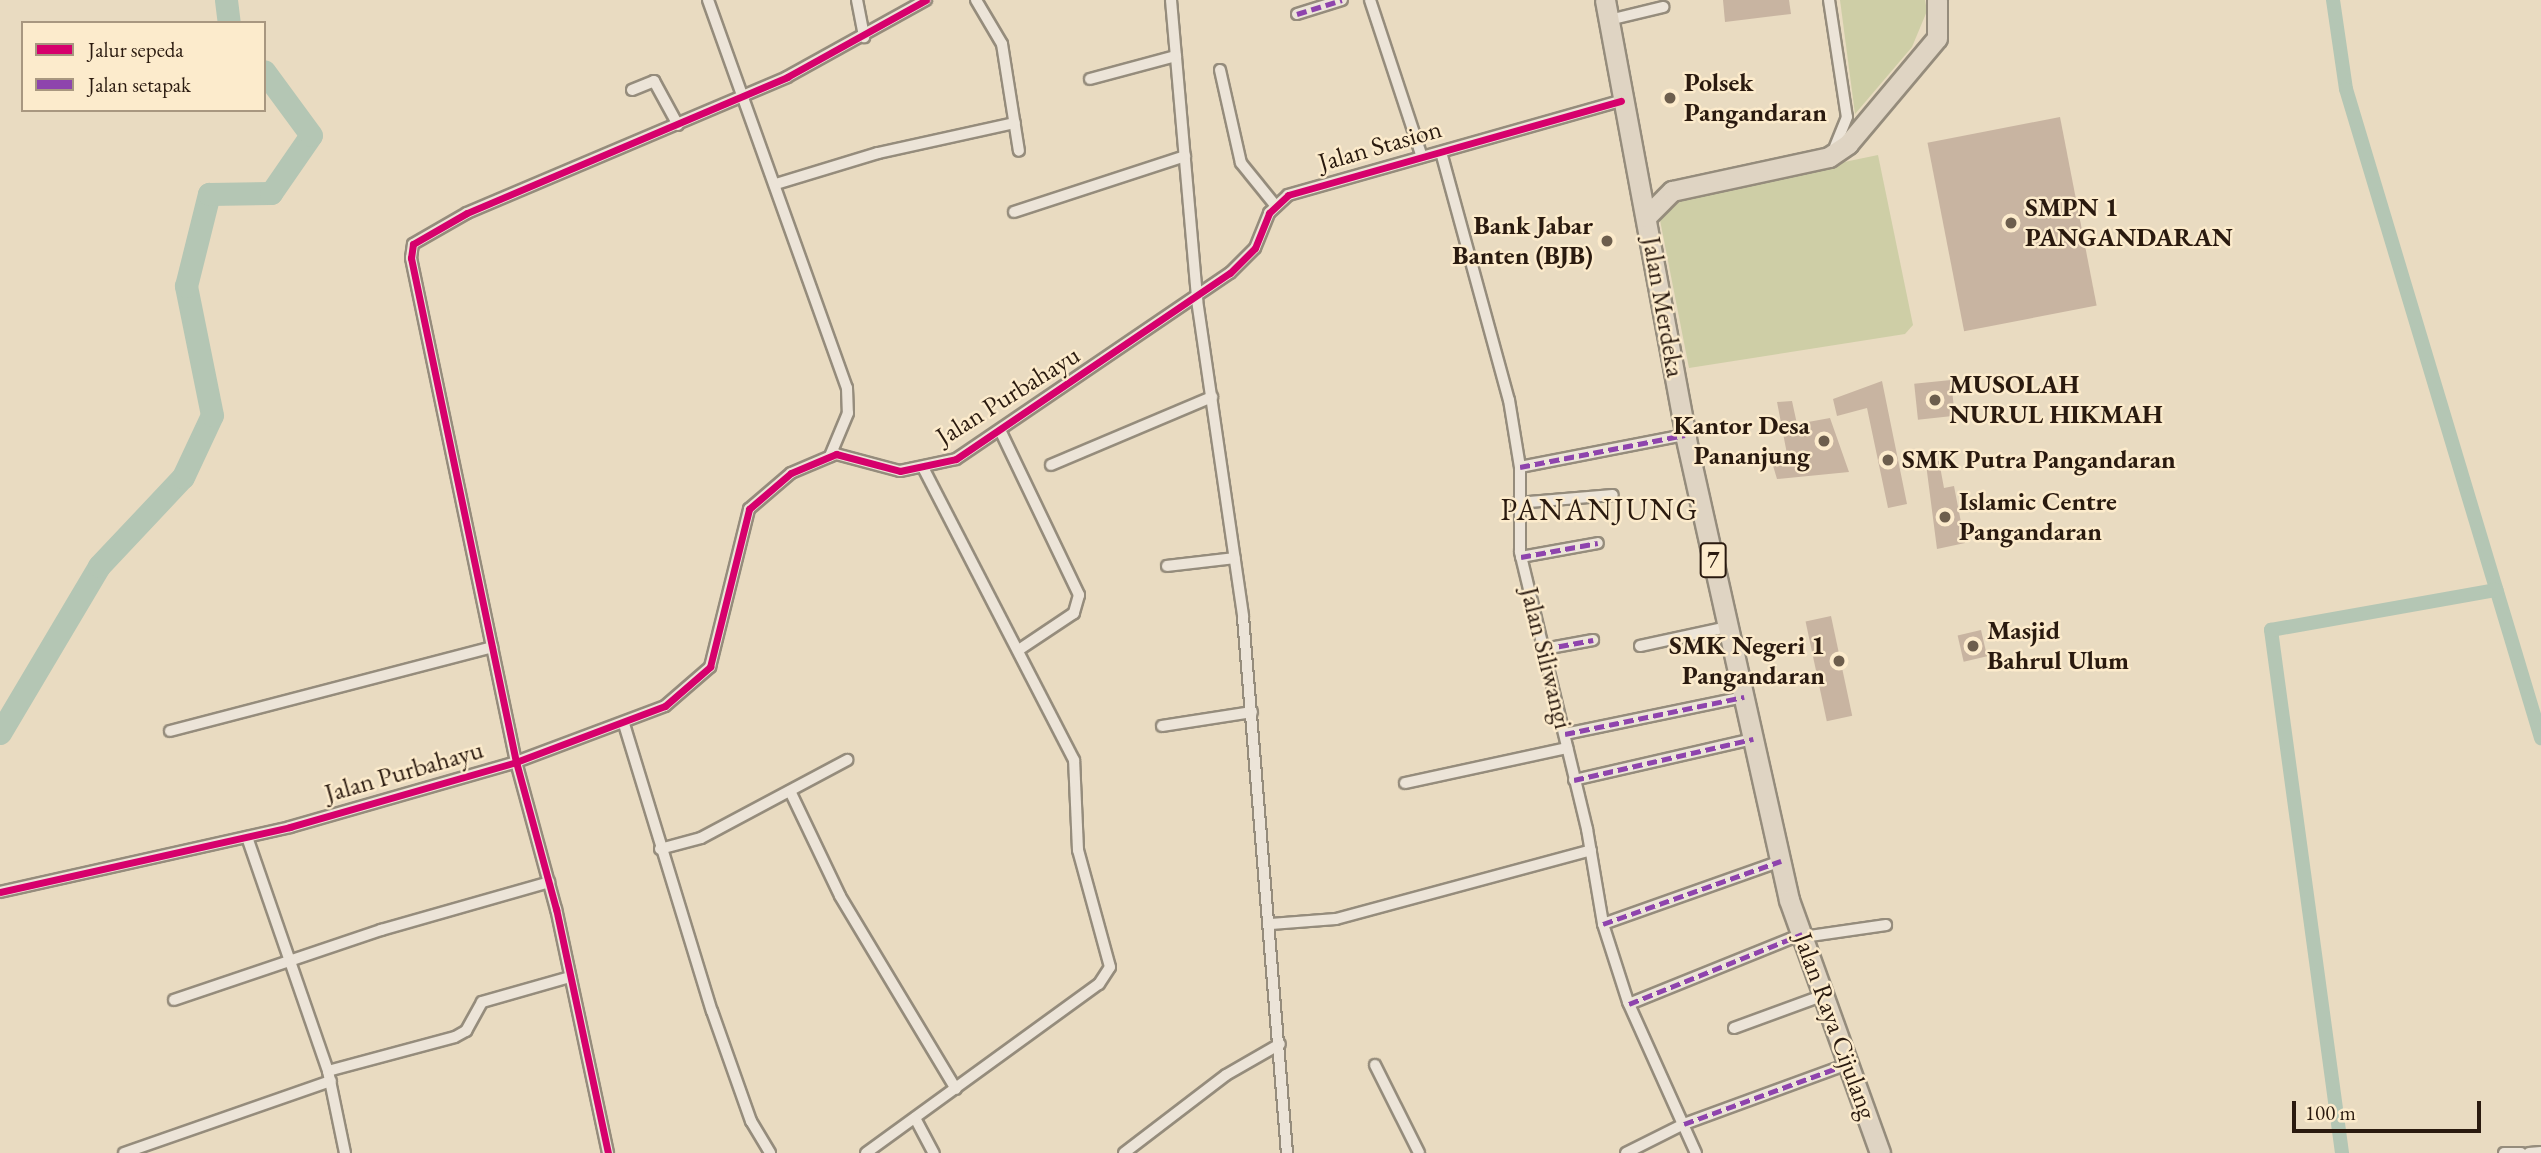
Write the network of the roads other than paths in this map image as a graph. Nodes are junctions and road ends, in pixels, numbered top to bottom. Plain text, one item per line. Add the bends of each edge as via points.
1 (708, 0) edge
2 (857, 0) edge
3 (926, 0) edge
4 (975, 0) edge
5 (1171, 0) edge
6 (1342, 0) edge
7 (1370, 0) edge
8 (1605, 0) edge
9 (1829, 0) edge
10 (1937, 0) edge
11 (1662, 7) dead end
12 (1297, 14) dead end
13 (1609, 20) junction
14 (864, 37) junction
15 (1176, 56) junction
16 (1220, 70) dead end
17 (1090, 79) dead end
18 (632, 90) dead end
19 (745, 96) junction
20 (1622, 101) junction
21 (1015, 123) junction
22 (678, 125) junction
23 (1019, 151) dead end
24 (1441, 152) junction
25 (1185, 156) junction
26 (1829, 157) junction
27 (1422, 158) junction
28 (1634, 165) junction
29 (776, 184) junction
30 (1672, 191) junction
31 (1275, 205) junction
32 (1014, 212) dead end
33 (1646, 217) junction
34 (1197, 300) junction
35 (1212, 397) junction
36 (1000, 430) junction
37 (1685, 435) junction
38 (830, 456) junction
39 (1051, 465) dead end
40 (1520, 467) junction
41 (923, 469) junction
42 (1613, 495) dead end
43 (1517, 503) junction
44 (1598, 543) dead end
45 (1521, 557) junction
46 (1235, 558) junction
47 (1167, 566) dead end
48 (1728, 627) junction
49 (1593, 640) dead end
50 (1640, 646) dead end
51 (492, 647) junction
52 (1020, 649) junction
53 (1544, 649) junction
54 (1744, 697) junction
55 (1252, 712) junction
56 (624, 724) junction
57 (1162, 726) dead end
58 (170, 731) dead end
59 (1565, 734) junction
60 (1753, 739) junction
61 (1567, 748) junction
62 (847, 760) dead end
63 (516, 762) junction
64 (1574, 780) junction
65 (1405, 783) dead end
66 (790, 791) junction
67 (247, 837) junction
68 (660, 849) junction
69 (1591, 850) junction
70 (1780, 861) junction
71 (549, 882) junction
72 (0, 892) edge
73 (1789, 900) joint
74 (1271, 924) junction
75 (1603, 924) junction
76 (1886, 925) dead end
77 (1802, 936) junction
78 (290, 962) junction
79 (570, 976) junction
80 (1824, 995) junction
81 (174, 999) dead end
82 (1629, 1004) junction
83 (1734, 1028) dead end
84 (1280, 1044) junction
85 (1848, 1063) junction
86 (1375, 1065) dead end
87 (330, 1076) junction
88 (956, 1089) junction
89 (915, 1118) junction
90 (1684, 1124) junction
91 (2541, 1152) edge
92 (124, 1153) edge
93 (345, 1153) edge
94 (608, 1153) edge
95 (770, 1153) edge
96 (866, 1153) edge
97 (934, 1153) edge
98 (1124, 1153) edge
99 (1287, 1153) edge
100 (1419, 1153) edge
101 (1626, 1153) edge
102 (1696, 1153) edge
103 (1880, 1153) edge
104 (2504, 1153) edge
105 (2521, 1153) edge
106 (2529, 1153) edge

1 - 19 street
2 - 14 street
3 - 14 street
4 - 21 street via 1002,44
5 - 15 street
6 - 12 street
7 - 27 street
8 - 13 highway, Jalan Merdeka / 7
9 - 26 street via 1847,117
10 - 26 highway via 1937,38 1926,54 1848,144
11 - 13 street
13 - 20 highway, Jalan Merdeka / 7
14 - 19 street
15 - 17 street
15 - 25 street
16 - 31 street via 1241,163
18 - 22 street via 654,81
19 - 22 street
19 - 29 street
20 - 24 street, Jalan Stasion
20 - 28 highway, Jalan Merdeka / 7
21 - 23 street
21 - 29 street via 878,153
22 - 51 street via 467,214 413,244 411,258
24 - 27 street, Jalan Stasion
24 - 40 street, Jalan Siliwangi via 1509,400
25 - 32 street
25 - 34 street
26 - 30 highway
27 - 31 street, Jalan Stasion via 1289,195
28 - 30 highway
28 - 33 highway, Jalan Merdeka / 7
29 - 38 street via 849,396
30 - 33 highway
31 - 34 street via 1245,260
33 - 37 highway, Jalan Merdeka / 7
34 - 35 street
34 - 36 street, Jalan Purbahayu
35 - 39 street
35 - 46 street
36 - 41 street, Jalan Purbahayu via 956,459
36 - 52 street via 1079,595 1074,612
37 - 40 street
37 - 48 highway, Jalan Merdeka / 7
38 - 41 street, Jalan Purbahayu via 849,455 900,471
38 - 56 street, Jalan Purbahayu via 791,473 749,509 710,667 665,706
40 - 43 street, Jalan Siliwangi
41 - 52 street
42 - 43 street
43 - 45 street, Jalan Siliwangi
44 - 45 street
45 - 53 street, Jalan Siliwangi
46 - 47 street
46 - 55 street
48 - 50 street
48 - 54 highway, Jalan Merdeka / 7
49 - 53 street
51 - 58 street
51 - 63 street
52 - 88 street via 1077,768 1078,850 1110,967 1100,984
53 - 59 street, Jalan Siliwangi
54 - 59 street
54 - 60 highway, Jalan Merdeka / 7
55 - 57 street
55 - 74 street
56 - 63 street, Jalan Purbahayu
56 - 68 street
59 - 61 street, Jalan Siliwangi
60 - 64 street
60 - 70 highway, Jalan Merdeka / 7
61 - 64 street, Jalan Siliwangi
61 - 65 street
62 - 66 street
63 - 67 street, Jalan Purbahayu
63 - 71 street
64 - 69 street, Jalan Siliwangi
66 - 68 street via 701,838
66 - 88 street via 840,896
67 - 72 street, Jalan Purbahayu
67 - 78 street
68 - 95 street via 751,1121
69 - 74 street via 1336,919
69 - 75 street, Jalan Siliwangi
70 - 73 highway, Jalan Merdeka / 7
70 - 75 street
71 - 78 street
71 - 79 street
73 - 77 highway, Jalan Raya Cijulang / 7
74 - 84 street
75 - 82 street, Jalan Siliwangi
76 - 77 street
77 - 80 highway, Jalan Raya Cijulang / 7
77 - 82 street
78 - 81 street
78 - 87 street
79 - 87 street via 482,1002 466,1031 455,1037
79 - 94 street
80 - 83 street
80 - 85 highway, Jalan Raya Cijulang / 7
82 - 90 street, Jalan Siliwangi
84 - 98 street via 1226,1075
84 - 99 street
85 - 90 street
85 - 103 highway, Jalan Raya Cijulang / 7
86 - 100 street
87 - 92 street
87 - 93 street
88 - 89 street
89 - 96 street
89 - 97 street
90 - 101 street
90 - 102 street, Jalan Siliwangi
91 - 106 street
104 - 105 street

